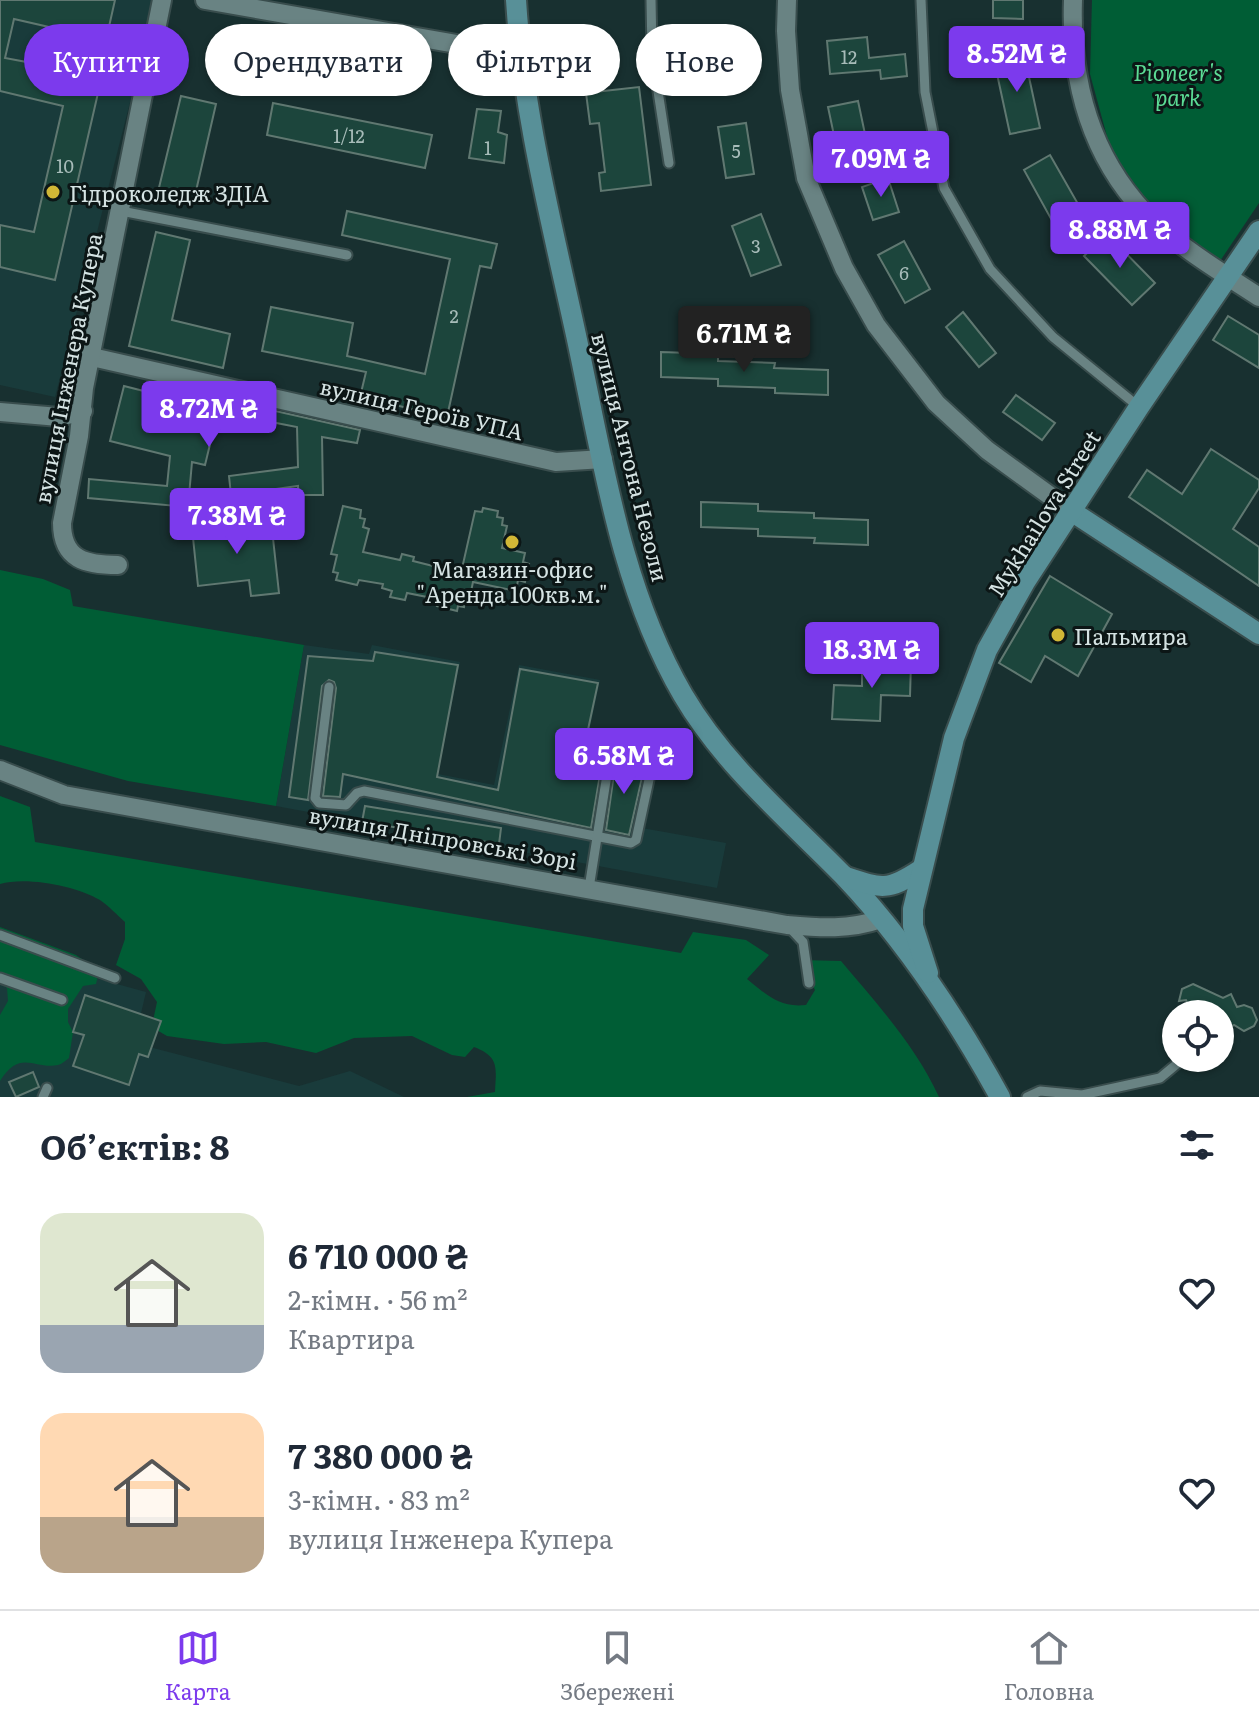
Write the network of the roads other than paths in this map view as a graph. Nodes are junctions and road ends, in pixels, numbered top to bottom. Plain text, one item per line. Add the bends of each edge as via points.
1 (162, 0) edge
2 (205, 0) edge
3 (516, 0) edge
4 (651, 0) edge
5 (787, 0) edge
6 (921, 0) edge
7 (1073, 0) edge
8 (517, 24) edge
9 (448, 43) edge
10 (526, 96) edge
11 (669, 163) dead end
12 (121, 211) junction
13 (1259, 231) edge
14 (347, 255) dead end
15 (1229, 277) junction
16 (1259, 297) edge
17 (92, 357) junction
18 (1139, 407) junction
19 (83, 411) junction
20 (0, 412) edge
21 (603, 459) junction
22 (1071, 511) junction
23 (118, 565) dead end
24 (1259, 634) edge
25 (329, 687) dead end
26 (609, 762) dead end
27 (0, 770) edge
28 (650, 775) dead end
29 (596, 837) junction
30 (920, 870) junction
31 (843, 876) junction
32 (589, 888) junction
33 (881, 919) junction
34 (787, 925) junction
35 (0, 935) edge
36 (0, 978) edge
37 (115, 978) dead end
38 (809, 983) dead end
39 (932, 988) junction
40 (62, 1000) dead end
41 (1167, 1072) edge
42 (1000, 1097) edge
43 (1027, 1097) edge

1 - 12 street, вулиця Інженера Купера
2 - 9 street
3 - 8 main road, вулиця Антона Незоли
4 - 11 lane via 652,52
5 - 22 street via 790,90 806,178 844,268 876,325 936,403 987,450
6 - 18 lane via 925,92 944,188 990,269 1053,337
7 - 15 street via 1075,72 1102,154 1155,223
10 - 21 main road, вулиця Антона Незоли
12 - 14 lane
12 - 17 street, вулиця Інженера Купера
13 - 15 main road, Mykhailova Street
15 - 16 street
15 - 18 main road, Mykhailova Street
17 - 19 street, вулиця Інженера Купера
17 - 21 street, вулиця Героїв УПА via 556,462
18 - 22 main road, Mykhailova Street
19 - 20 street via 59,417
19 - 23 street, вулиця Інженера Купера via 62,537 84,562
21 - 31 main road, вулиця Антона Незоли via 625,553 683,696 726,756
22 - 24 main road
22 - 30 main road, Mykhailova Street via 987,650 954,738
25 - 29 lane via 318,803 346,805 364,791
26 - 29 lane
27 - 32 street, вулиця Дніпровські Зорі via 64,795
28 - 29 lane via 636,840
29 - 32 lane
30 - 31 main road via 885,888
30 - 39 main road, Mykhailova Street via 913,926
31 - 33 main road, вулиця Антона Незоли
32 - 34 street, вулиця Дніпровські Зорі
33 - 34 street, вулиця Дніпровські Зорі via 834,929
33 - 39 main road, вулиця Антона Незоли
34 - 38 lane via 803,942
35 - 37 lane
36 - 40 lane
39 - 42 main road, вулиця Антона Незоли
41 - 43 lane via 1082,1095 1040,1091

